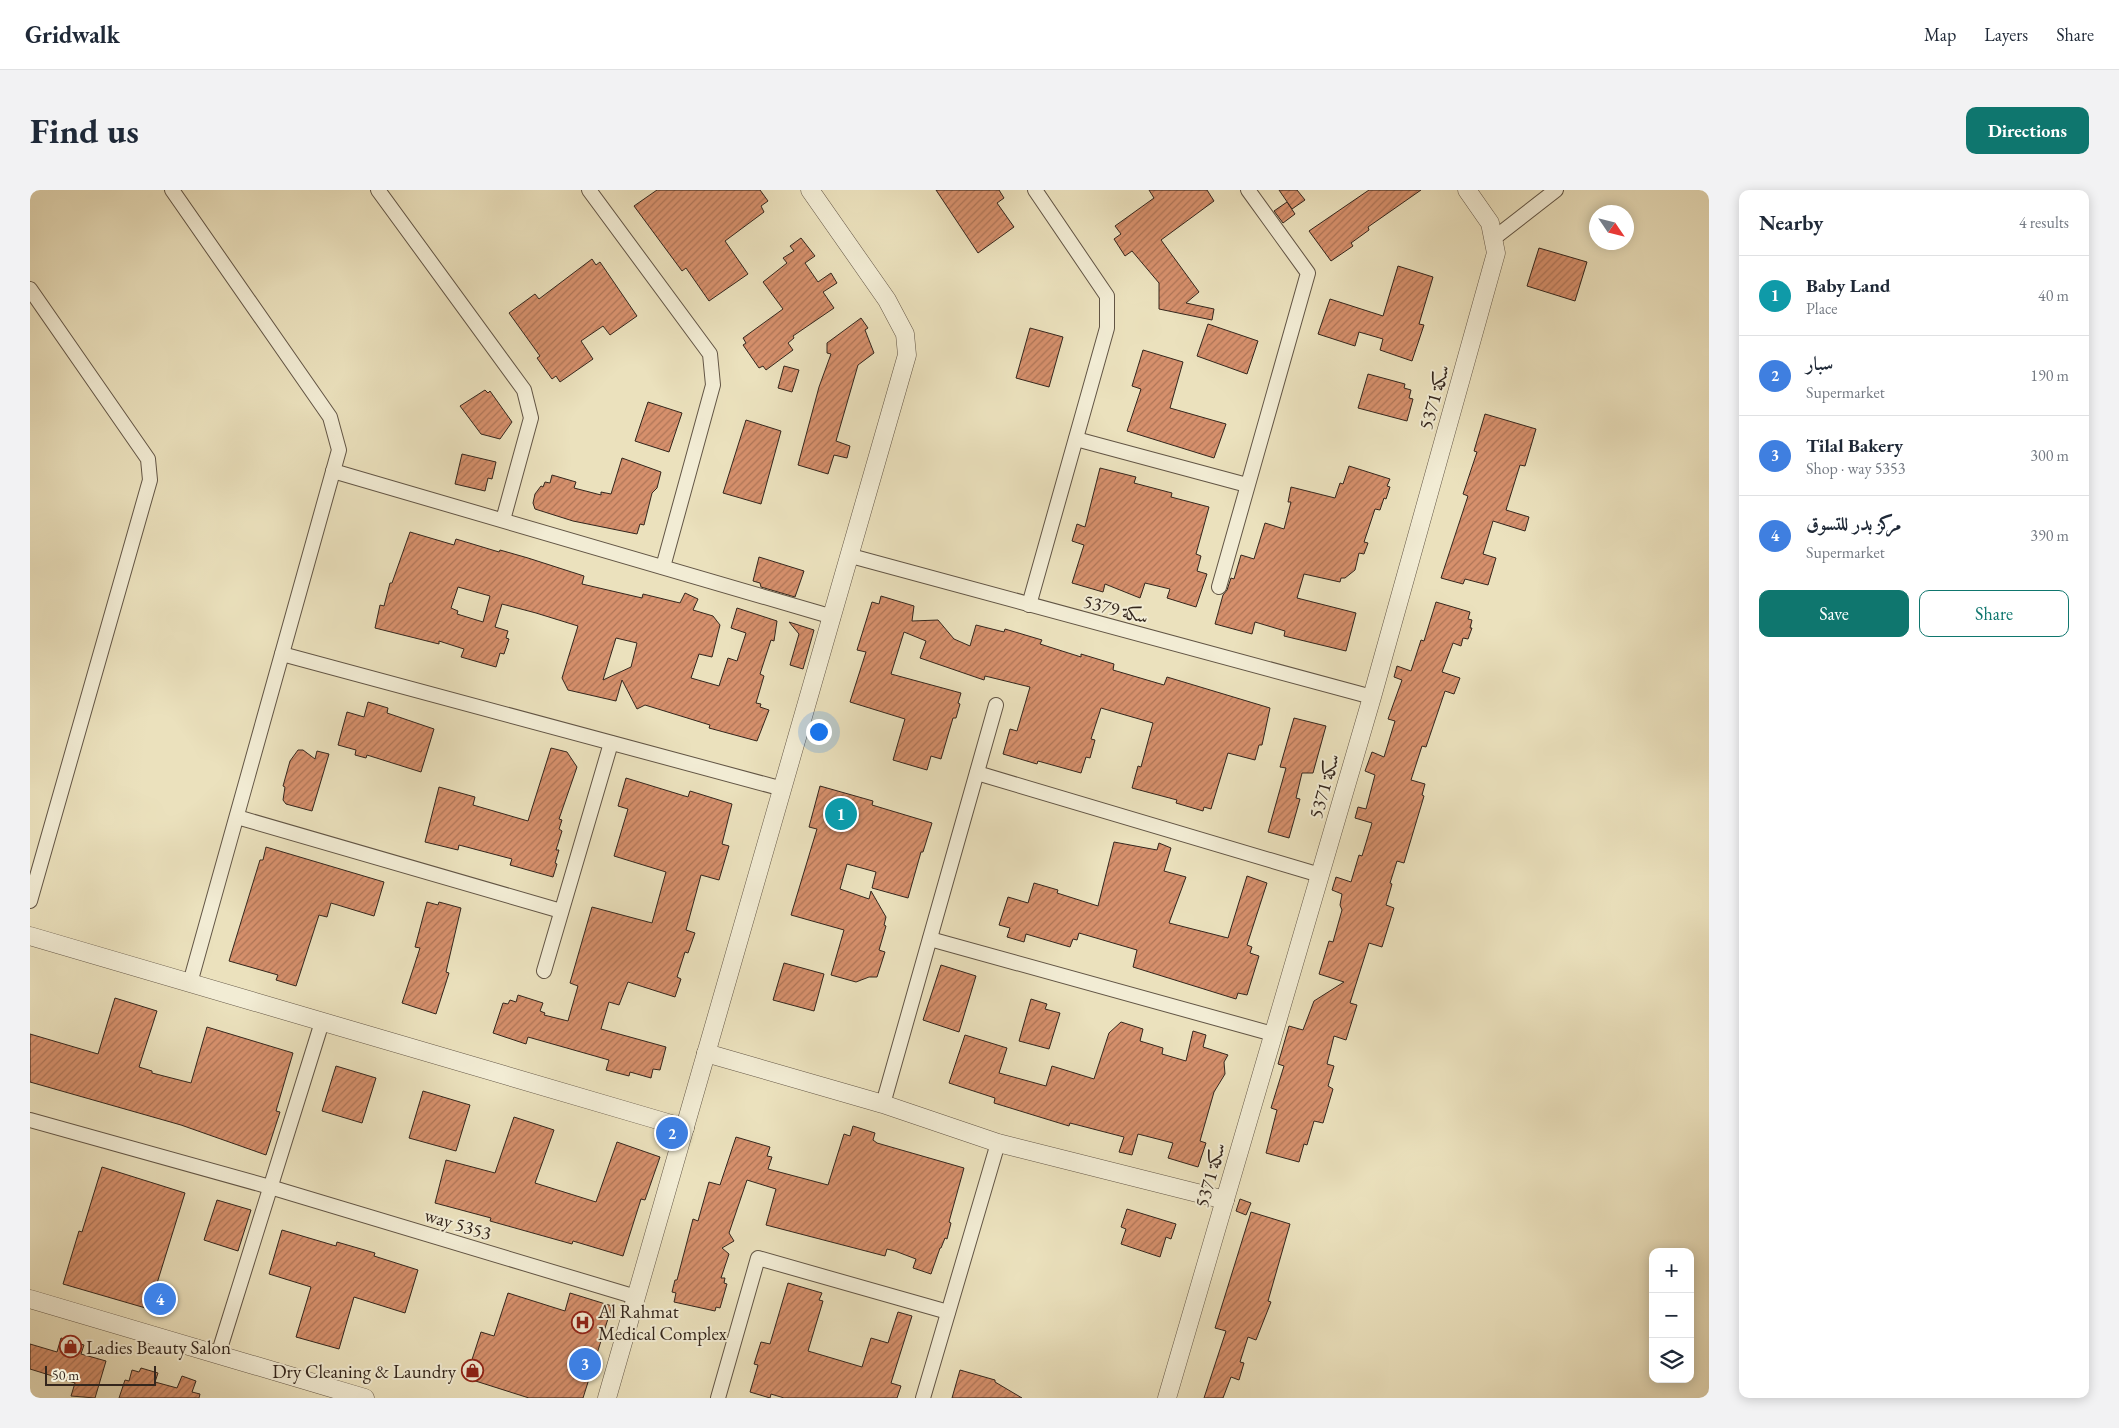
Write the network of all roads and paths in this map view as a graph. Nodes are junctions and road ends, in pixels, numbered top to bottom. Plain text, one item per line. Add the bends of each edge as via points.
1 (172, 190) edge
2 (378, 190) edge
3 (589, 190) edge
4 (810, 190) edge
5 (1035, 190) edge
6 (1248, 190) edge
7 (1466, 190) edge
8 (1556, 190) edge
9 (1493, 239) junction
10 (30, 289) edge
11 (1076, 439) junction
12 (333, 471) junction
13 (1247, 485) junction
14 (503, 520) junction
15 (851, 556) junction
16 (663, 567) junction
17 (1219, 587) dead end
18 (1029, 605) junction
19 (833, 617) junction
20 (282, 654) junction
21 (1372, 697) junction
22 (996, 705) dead end
23 (611, 743) junction
24 (977, 773) junction
25 (783, 789) junction
26 (237, 817) junction
27 (1320, 875) junction
28 (30, 901) edge
29 (561, 911) junction
30 (30, 936) edge
31 (930, 939) junction
32 (544, 971) dead end
33 (190, 983) junction
34 (322, 1022) junction
35 (1274, 1034) junction
36 (706, 1053) junction
37 (883, 1104) junction
38 (30, 1120) edge
39 (685, 1128) junction
40 (998, 1143) junction
41 (270, 1187) junction
42 (1225, 1200) junction
43 (636, 1297) junction
44 (30, 1299) edge
45 (948, 1312) junction
46 (218, 1355) junction
47 (365, 1398) edge
48 (607, 1398) edge
49 (718, 1398) edge
50 (923, 1398) edge
51 (1167, 1398) edge

1 - 12 street via 330,417 339,450
2 - 14 street via 524,390 531,418
3 - 16 street via 710,354 713,385
4 - 15 street via 887,300 905,334 908,355
5 - 11 street via 1107,296 1107,328
6 - 13 street via 1308,273
7 - 9 street, سكة 5371 via 1490,223
8 - 9 street
9 - 21 street, سكة 5371 via 1496,253
10 - 28 street via 148,459 150,480
11 - 13 street
11 - 18 street
12 - 14 street
12 - 20 street
13 - 17 street
14 - 16 street
15 - 18 street, سكة 5379
15 - 19 street
16 - 19 street
18 - 21 street, سكة 5379
19 - 25 street
20 - 23 street
20 - 26 street
21 - 27 street, سكة 5371
22 - 24 street
23 - 25 street
23 - 29 street
24 - 27 street
24 - 31 street
25 - 36 street
26 - 29 street
26 - 33 street
27 - 35 street, سكة 5371
29 - 32 street
30 - 33 street
31 - 35 street
31 - 37 street
33 - 34 street
34 - 39 street
34 - 41 street
35 - 42 street, سكة 5371
36 - 37 street
36 - 39 street
37 - 40 street
38 - 41 street, way 5353
39 - 43 street
40 - 42 street
40 - 45 street
41 - 43 street, way 5353
41 - 46 street
42 - 51 street, سكة 5371
43 - 48 street
44 - 46 street
45 - 49 street via 758,1258
45 - 50 street
46 - 47 street

